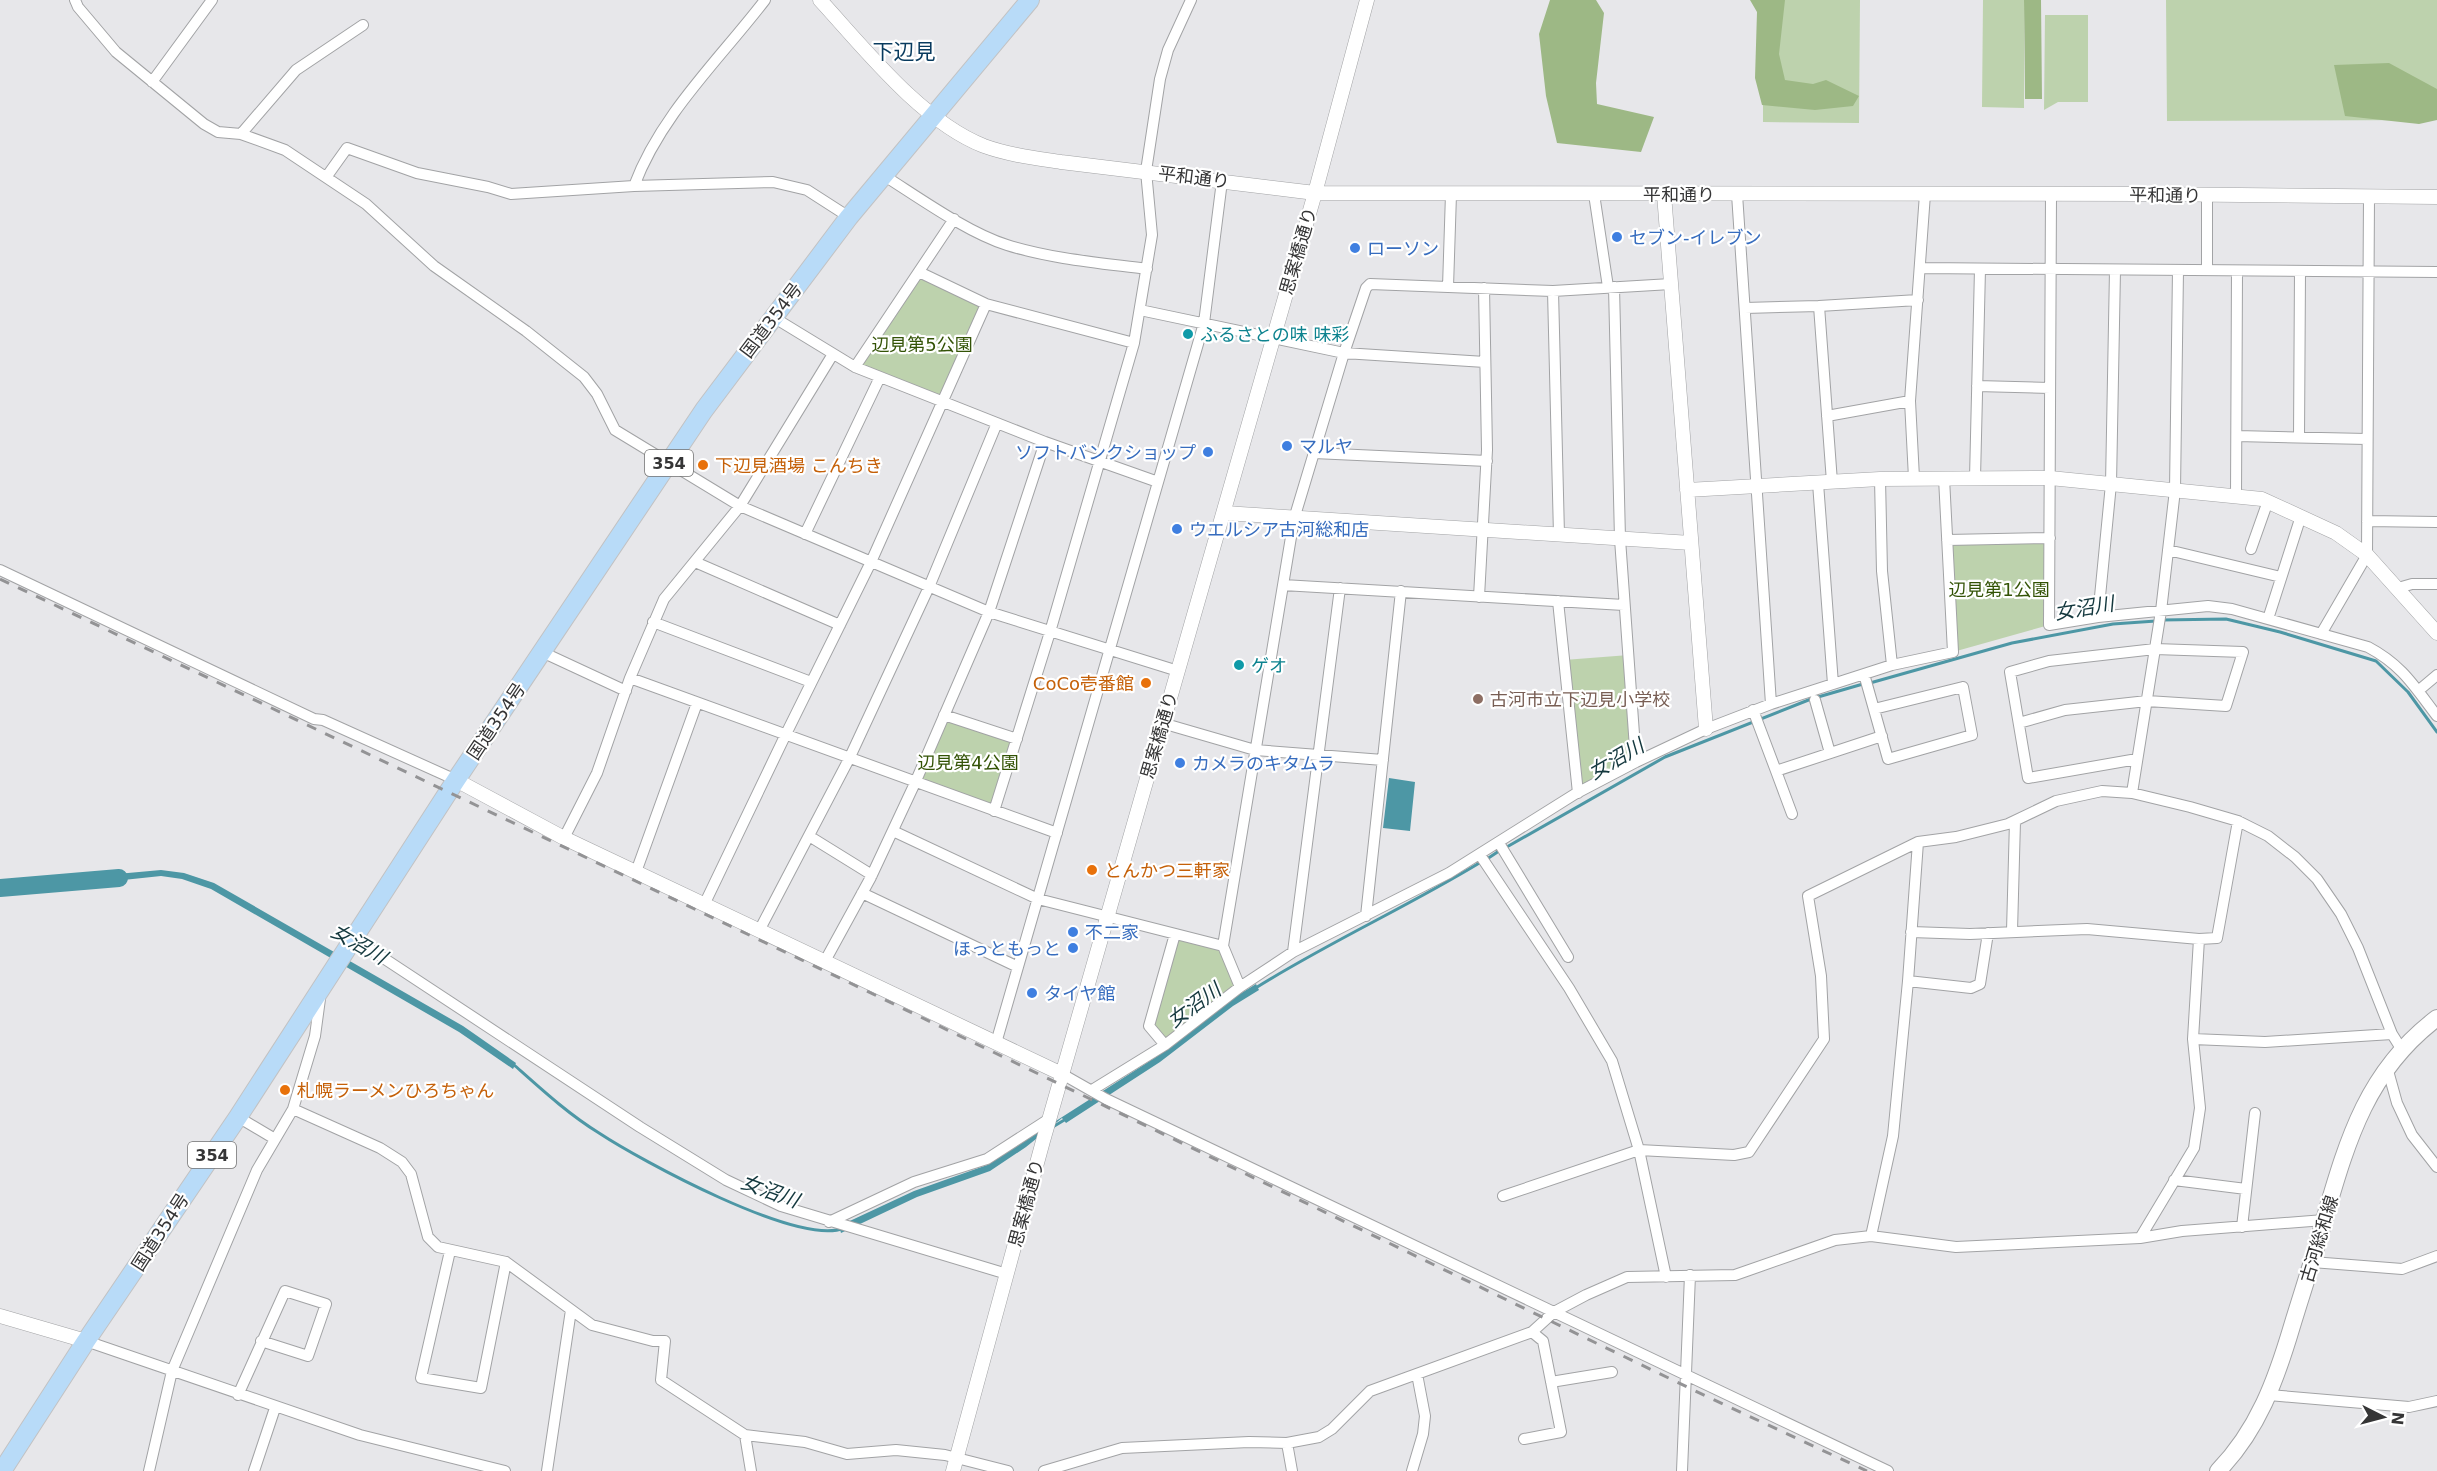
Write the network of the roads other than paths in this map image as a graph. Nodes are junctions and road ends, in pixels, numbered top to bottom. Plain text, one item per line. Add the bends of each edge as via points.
1 (75, 0) edge
2 (212, 0) edge
3 (765, 0) edge
4 (820, 0) edge
5 (1030, 0) edge
6 (1191, 0) edge
7 (1367, 0) edge
8 (363, 25) dead end
9 (152, 82) junction
10 (934, 115) junction
11 (241, 134) junction
12 (1146, 171) junction
13 (883, 175) junction
14 (327, 176) junction
15 (1222, 181) junction
16 (634, 186) junction
17 (1315, 193) junction
18 (1451, 194) junction
19 (1594, 194) junction
20 (1664, 194) junction
21 (1737, 194) junction
22 (1925, 194) junction
23 (2051, 194) junction
24 (2207, 196) junction
25 (2368, 196) junction
26 (2437, 197) edge
27 (849, 217) junction
28 (954, 219) junction
29 (1921, 268) junction
30 (1980, 268) junction
31 (1147, 269) junction
32 (2050, 269) junction
33 (2115, 270) junction
34 (2178, 270) junction
35 (2206, 270) junction
36 (2237, 271) junction
37 (2300, 271) junction
38 (919, 272) junction
39 (2368, 272) junction
40 (2437, 272) edge
41 (1671, 284) junction
42 (1448, 287) junction
43 (1611, 287) junction
44 (1484, 288) junction
45 (1553, 291) junction
46 (1918, 300) junction
47 (986, 304) junction
48 (1819, 306) junction
49 (1744, 308) junction
50 (1140, 310) junction
51 (773, 317) junction
52 (1204, 323) junction
53 (1274, 338) junction
54 (1134, 343) junction
55 (1344, 353) junction
56 (833, 354) junction
57 (1485, 362) junction
58 (855, 367) junction
59 (880, 376) junction
60 (1977, 386) junction
61 (2050, 388) junction
62 (943, 401) junction
63 (1910, 401) junction
64 (1827, 417) junction
65 (997, 423) junction
66 (2237, 436) junction
67 (2299, 437) junction
68 (2367, 439) junction
69 (1045, 442) junction
70 (1314, 453) junction
71 (1487, 461) junction
72 (670, 462) junction
73 (1099, 462) junction
74 (1914, 478) junction
75 (1944, 478) junction
76 (1975, 478) junction
77 (2050, 478) junction
78 (1880, 480) junction
79 (1158, 482) junction
80 (1825, 482) junction
81 (2111, 484) junction
82 (1756, 486) junction
83 (1688, 490) junction
84 (2175, 490) junction
85 (2236, 496) junction
86 (2268, 501) junction
87 (740, 506) junction
88 (1224, 513) junction
89 (2301, 516) junction
90 (1294, 519) junction
91 (2367, 521) junction
92 (2437, 522) edge
93 (1483, 530) junction
94 (805, 534) junction
95 (1559, 535) junction
96 (2050, 538) junction
97 (1620, 539) junction
98 (1947, 540) junction
99 (1690, 543) junction
100 (2251, 549) dead end
101 (2168, 550) junction
102 (2367, 555) junction
103 (695, 562) junction
104 (871, 562) junction
105 (0, 570) edge
106 (2281, 577) junction
107 (2437, 584) edge
108 (1284, 585) junction
109 (929, 587) junction
110 (1340, 588) junction
111 (2398, 588) junction
112 (1401, 591) junction
113 (1479, 597) junction
114 (1558, 601) junction
115 (1624, 605) junction
116 (2161, 611) junction
117 (989, 612) junction
118 (2098, 616) junction
119 (2268, 619) junction
120 (653, 622) junction
121 (840, 625) junction
122 (1050, 632) junction
123 (2437, 633) edge
124 (2321, 634) junction
125 (2155, 649) junction
126 (1110, 651) junction
127 (542, 652) junction
128 (1892, 665) junction
129 (1178, 671) junction
130 (1864, 674) junction
131 (2437, 675) edge
132 (630, 678) junction
133 (811, 682) junction
134 (1833, 684) junction
135 (626, 691) junction
136 (2418, 691) junction
137 (1815, 700) dead end
138 (2147, 701) junction
139 (697, 703) junction
140 (1771, 704) junction
141 (1874, 709) junction
142 (1753, 711) junction
143 (944, 716) junction
144 (2437, 716) edge
145 (1162, 723) junction
146 (2019, 723) junction
147 (1707, 729) junction
148 (785, 736) junction
149 (1882, 736) junction
150 (1017, 739) junction
151 (1255, 750) junction
152 (1830, 753) junction
153 (1319, 754) junction
154 (849, 759) junction
155 (2138, 759) junction
156 (1383, 760) junction
157 (1636, 762) junction
158 (1776, 771) junction
159 (456, 780) junction
160 (915, 783) junction
161 (1578, 793) junction
162 (2132, 793) junction
163 (994, 811) junction
164 (1791, 814) dead end
165 (2015, 821) junction
166 (2238, 821) junction
167 (893, 831) junction
168 (1057, 833) junction
169 (809, 836) junction
170 (564, 838) junction
171 (1918, 842) junction
172 (1499, 843) junction
173 (1480, 855) junction
174 (636, 872) junction
175 (872, 875) junction
176 (862, 893) junction
177 (1038, 899) junction
178 (704, 905) junction
179 (1541, 912) junction
180 (1366, 916) junction
181 (1107, 917) junction
182 (1525, 922) junction
183 (760, 929) junction
184 (2012, 931) junction
185 (1911, 932) junction
186 (1988, 933) junction
187 (1175, 934) junction
188 (2199, 939) junction
189 (1223, 946) junction
190 (343, 952) junction
191 (1293, 952) junction
192 (1568, 957) dead end
193 (825, 960) junction
194 (1018, 968) junction
195 (1908, 981) junction
196 (1240, 987) junction
197 (317, 992) junction
198 (2437, 1018) edge
199 (2392, 1034) junction
200 (2193, 1039) junction
201 (996, 1043) junction
202 (1165, 1045) junction
203 (2402, 1050) junction
204 (2387, 1067) junction
205 (1062, 1074) junction
206 (1099, 1094) junction
207 (293, 1109) junction
208 (2255, 1113) dead end
209 (238, 1117) junction
210 (1048, 1122) junction
211 (275, 1139) junction
212 (1639, 1150) junction
213 (2437, 1167) edge
214 (2174, 1180) junction
215 (2246, 1189) junction
216 (1503, 1196) dead end
217 (2325, 1220) junction
218 (834, 1223) junction
219 (2242, 1227) junction
220 (1871, 1236) junction
221 (2140, 1238) junction
222 (450, 1251) junction
223 (2437, 1256) edge
224 (506, 1262) junction
225 (2312, 1262) junction
226 (1006, 1274) junction
227 (1690, 1275) junction
228 (1666, 1277) junction
229 (571, 1310) junction
230 (1554, 1312) junction
231 (0, 1316) edge
232 (1532, 1332) junction
233 (86, 1341) junction
234 (261, 1341) junction
235 (172, 1371) junction
236 (1612, 1372) dead end
237 (1417, 1374) junction
238 (1686, 1375) junction
239 (1551, 1382) junction
240 (238, 1395) junction
241 (2269, 1395) junction
242 (2437, 1401) edge
243 (275, 1408) junction
244 (745, 1435) junction
245 (1524, 1439) dead end
246 (1287, 1443) junction
247 (955, 1465) edge
248 (257, 1470) edge
249 (2, 1471) edge
250 (149, 1471) edge
251 (505, 1471) edge
252 (547, 1471) edge
253 (751, 1471) edge
254 (1008, 1471) edge
255 (1044, 1471) edge
256 (1292, 1471) edge
257 (1413, 1471) edge
258 (1682, 1471) edge
259 (1888, 1471) edge
260 (2218, 1471) edge

1 - 9 street via 116,52
2 - 9 street
3 - 16 street via 668,120
4 - 10 street, 平和通り via 901,87
5 - 10 highway, 国道354号 / 354
6 - 12 street via 1168,50 1160,79
7 - 17 street, 思案橋通り
8 - 11 street via 296,70
9 - 11 street via 204,124 218,132
10 - 12 street, 平和通り via 983,145 1011,153
10 - 13 highway, 国道354号 / 354
11 - 14 street via 285,150
12 - 15 street, 平和通り
12 - 31 street via 1152,236
13 - 27 highway, 国道354号 / 354
13 - 28 street
14 - 16 street via 347,148 417,173 511,194
14 - 72 street via 366,204 434,266 584,376 615,430
15 - 17 street, 平和通り
15 - 52 street
16 - 27 street via 773,182 807,190
17 - 18 street, 平和通り
17 - 53 street, 思案橋通り
18 - 19 street, 平和通り
18 - 42 street
19 - 20 street, 平和通り
19 - 43 street
20 - 21 street, 平和通り
20 - 41 street
21 - 22 street, 平和通り
21 - 49 street
22 - 23 street, 平和通り
22 - 29 street
23 - 24 street, 平和通り
23 - 32 street
24 - 25 street, 平和通り
24 - 35 street
25 - 26 street, 平和通り
25 - 39 street
27 - 51 highway, 国道354号 / 354
28 - 31 street via 1006,245 1076,260
28 - 38 street
29 - 30 street
29 - 46 street
30 - 32 street
30 - 60 street
31 - 50 street
32 - 33 street
32 - 61 street
33 - 34 street
33 - 81 street
34 - 35 street
34 - 84 street
35 - 36 street
36 - 37 street
36 - 66 street
37 - 39 street
37 - 67 street
38 - 47 street
38 - 58 street
39 - 40 street
39 - 68 street
41 - 43 street
41 - 83 street
42 - 44 street
42 - 55 street via 1370,284
43 - 45 street
43 - 97 street
44 - 45 street
44 - 57 street
45 - 95 street
46 - 48 street
46 - 63 street
47 - 54 street
47 - 62 street
48 - 49 street
48 - 64 street
49 - 82 street
50 - 52 street
50 - 54 street
51 - 56 street
51 - 72 highway, 国道354号 / 354
52 - 53 street
52 - 79 street
53 - 55 street
53 - 88 street, 思案橋通り
54 - 73 street
55 - 57 street
55 - 70 street
56 - 58 street
56 - 87 street
57 - 71 street
58 - 59 street
59 - 62 street
59 - 94 street
60 - 61 street
60 - 76 street
61 - 77 street
62 - 65 street
62 - 104 street
63 - 64 street
63 - 74 street
64 - 80 street
65 - 69 street
65 - 109 street
66 - 67 street
66 - 85 street
67 - 68 street
68 - 91 street
69 - 73 street
69 - 117 street
70 - 71 street
70 - 90 street
71 - 93 street
72 - 87 street
72 - 127 highway, 国道354号 / 354
73 - 79 street
73 - 122 street
74 - 75 street
74 - 78 street
75 - 76 street
75 - 98 street
76 - 77 street
77 - 81 street
77 - 96 street
78 - 80 street
78 - 128 street via 1882,571
79 - 126 street
80 - 82 street
80 - 134 street
81 - 84 street
81 - 118 street
82 - 83 street
82 - 140 street
83 - 99 street
84 - 85 street
84 - 101 street
85 - 86 street
86 - 89 street
86 - 100 street
87 - 94 street
87 - 103 street
88 - 90 street
88 - 129 street, 思案橋通り
89 - 102 street via 2336,533
89 - 106 street
90 - 93 street
90 - 108 street
91 - 92 street
91 - 102 street
93 - 95 street
93 - 113 street
94 - 104 street
95 - 97 street
96 - 98 street
96 - 118 street via 2049,625
97 - 99 street
97 - 115 street
98 - 128 street via 1953,652
99 - 147 street
101 - 106 street
101 - 116 street
102 - 111 street
102 - 124 street
103 - 120 street via 664,599
103 - 121 street
104 - 109 street
104 - 121 street
105 - 159 street via 314,718
106 - 119 street
107 - 111 street
108 - 110 street
108 - 151 street
109 - 117 street
109 - 154 street
110 - 112 street
110 - 153 street
111 - 123 street
112 - 113 street
112 - 156 street
113 - 114 street
114 - 115 street
114 - 161 street
115 - 157 street
116 - 118 street
116 - 119 street via 2208,606
116 - 125 street
117 - 122 street
117 - 143 street
119 - 124 street
120 - 132 street
120 - 133 street
121 - 133 street
122 - 126 street
122 - 150 street
124 - 136 street via 2368,647 2387,657
125 - 138 street
125 - 138 street via 2243,652 2226,706
125 - 146 street via 2049,661 2010,672
126 - 129 street
126 - 168 street
127 - 135 street
127 - 159 highway, 国道354号 / 354
128 - 130 street
129 - 145 street, 思案橋通り
130 - 134 street
130 - 141 street
131 - 136 street
132 - 135 street
132 - 139 street
133 - 148 street
134 - 140 street
135 - 170 street via 597,773
136 - 144 street
137 - 152 street
138 - 146 street via 2065,710
138 - 155 street
139 - 148 street
139 - 174 street
140 - 142 street
141 - 149 street
141 - 149 street via 1963,687 1972,735 1888,759
142 - 147 street
142 - 158 street
143 - 150 street
143 - 160 street
145 - 151 street
145 - 181 street, 思案橋通り
146 - 155 street via 2028,778
147 - 157 street
148 - 154 street
148 - 178 street
149 - 152 street
150 - 163 street
151 - 153 street
151 - 189 street
152 - 158 street
153 - 156 street
153 - 191 street
154 - 160 street
154 - 169 street
155 - 162 street
156 - 180 street
157 - 161 street
158 - 164 street
159 - 170 street
159 - 190 highway, 国道354号 / 354
160 - 163 street
160 - 167 street
161 - 172 street
162 - 165 street via 2102,791 2056,801
162 - 166 street
163 - 168 street
165 - 171 street via 1956,837
165 - 184 street
166 - 188 street via 2217,938
166 - 199 street via 2268,836 2316,879 2341,914 2358,948
167 - 175 street
167 - 177 street
168 - 177 street
169 - 175 street
169 - 183 street
170 - 174 street
171 - 185 street
171 - 212 street via 1808,896 1821,976 1824,1039 1749,1152 1734,1155
172 - 173 street
172 - 179 street
173 - 180 street
173 - 182 street
174 - 178 street
175 - 176 street
176 - 193 street
176 - 194 street
177 - 181 street
177 - 194 street
178 - 183 street
179 - 182 street
179 - 192 street
180 - 191 street
181 - 187 street
181 - 205 street, 思案橋通り
182 - 212 street via 1612,1061
183 - 193 street
184 - 186 street
184 - 188 street via 2087,929
185 - 186 street
185 - 195 street
186 - 195 street via 1980,984 1971,988
187 - 189 street
187 - 202 street via 1149,1026
188 - 200 street
189 - 196 street
190 - 197 highway, 国道354号 / 354
190 - 218 street via 726,1180 781,1206
191 - 196 street
193 - 201 street
194 - 201 street
195 - 220 street via 1893,1136
196 - 202 street
197 - 207 street via 320,999 315,1036
197 - 209 highway, 国道354号 / 354
198 - 203 main road, 古河総和線
199 - 200 street via 2265,1042
199 - 203 street
200 - 214 street via 2200,1108 2194,1148
201 - 205 street
202 - 206 street
203 - 204 main road, 古河総和線
204 - 213 street via 2412,1136
204 - 217 main road, 古河総和線 via 2354,1127
205 - 206 street
205 - 210 street, 思案橋通り
206 - 230 street
207 - 211 street
207 - 222 street via 402,1162 411,1174 428,1237
208 - 215 street
209 - 211 street
209 - 233 highway, 国道354号 / 354
210 - 218 street via 987,1159 914,1182
210 - 226 street, 思案橋通り
211 - 235 street via 257,1170
212 - 216 street
212 - 228 street
214 - 215 street
214 - 221 street
215 - 219 street
217 - 219 street
217 - 225 main road, 古河総和線
218 - 226 street
219 - 221 street
220 - 221 street via 1956,1247
220 - 227 street via 1835,1240 1735,1275
222 - 224 street
222 - 224 street via 421,1378 481,1388
223 - 225 street via 2402,1269
224 - 229 street
225 - 241 main road, 古河総和線
226 - 247 street, 思案橋通り
227 - 228 street
227 - 238 street
228 - 230 street via 1627,1277
229 - 244 street via 604,1329 665,1341 661,1380
229 - 252 street
230 - 232 street
230 - 238 street
231 - 233 street
232 - 237 street
232 - 239 street via 1544,1341
233 - 235 street
233 - 249 highway, 国道354号 / 354
234 - 234 street via 285,1291 326,1304 308,1356
234 - 240 street
235 - 240 street
235 - 250 street
236 - 239 street
237 - 246 street via 1370,1391 1319,1437
237 - 257 street via 1425,1416
238 - 258 street
238 - 259 street
239 - 245 street via 1561,1432
240 - 243 street
241 - 242 street via 2409,1407
241 - 260 main road, 古河総和線 via 2244,1442
243 - 248 street
243 - 251 street via 360,1435
244 - 247 street via 806,1442 847,1454 896,1450
244 - 253 street
246 - 255 street via 1122,1448
246 - 256 street
247 - 254 street

